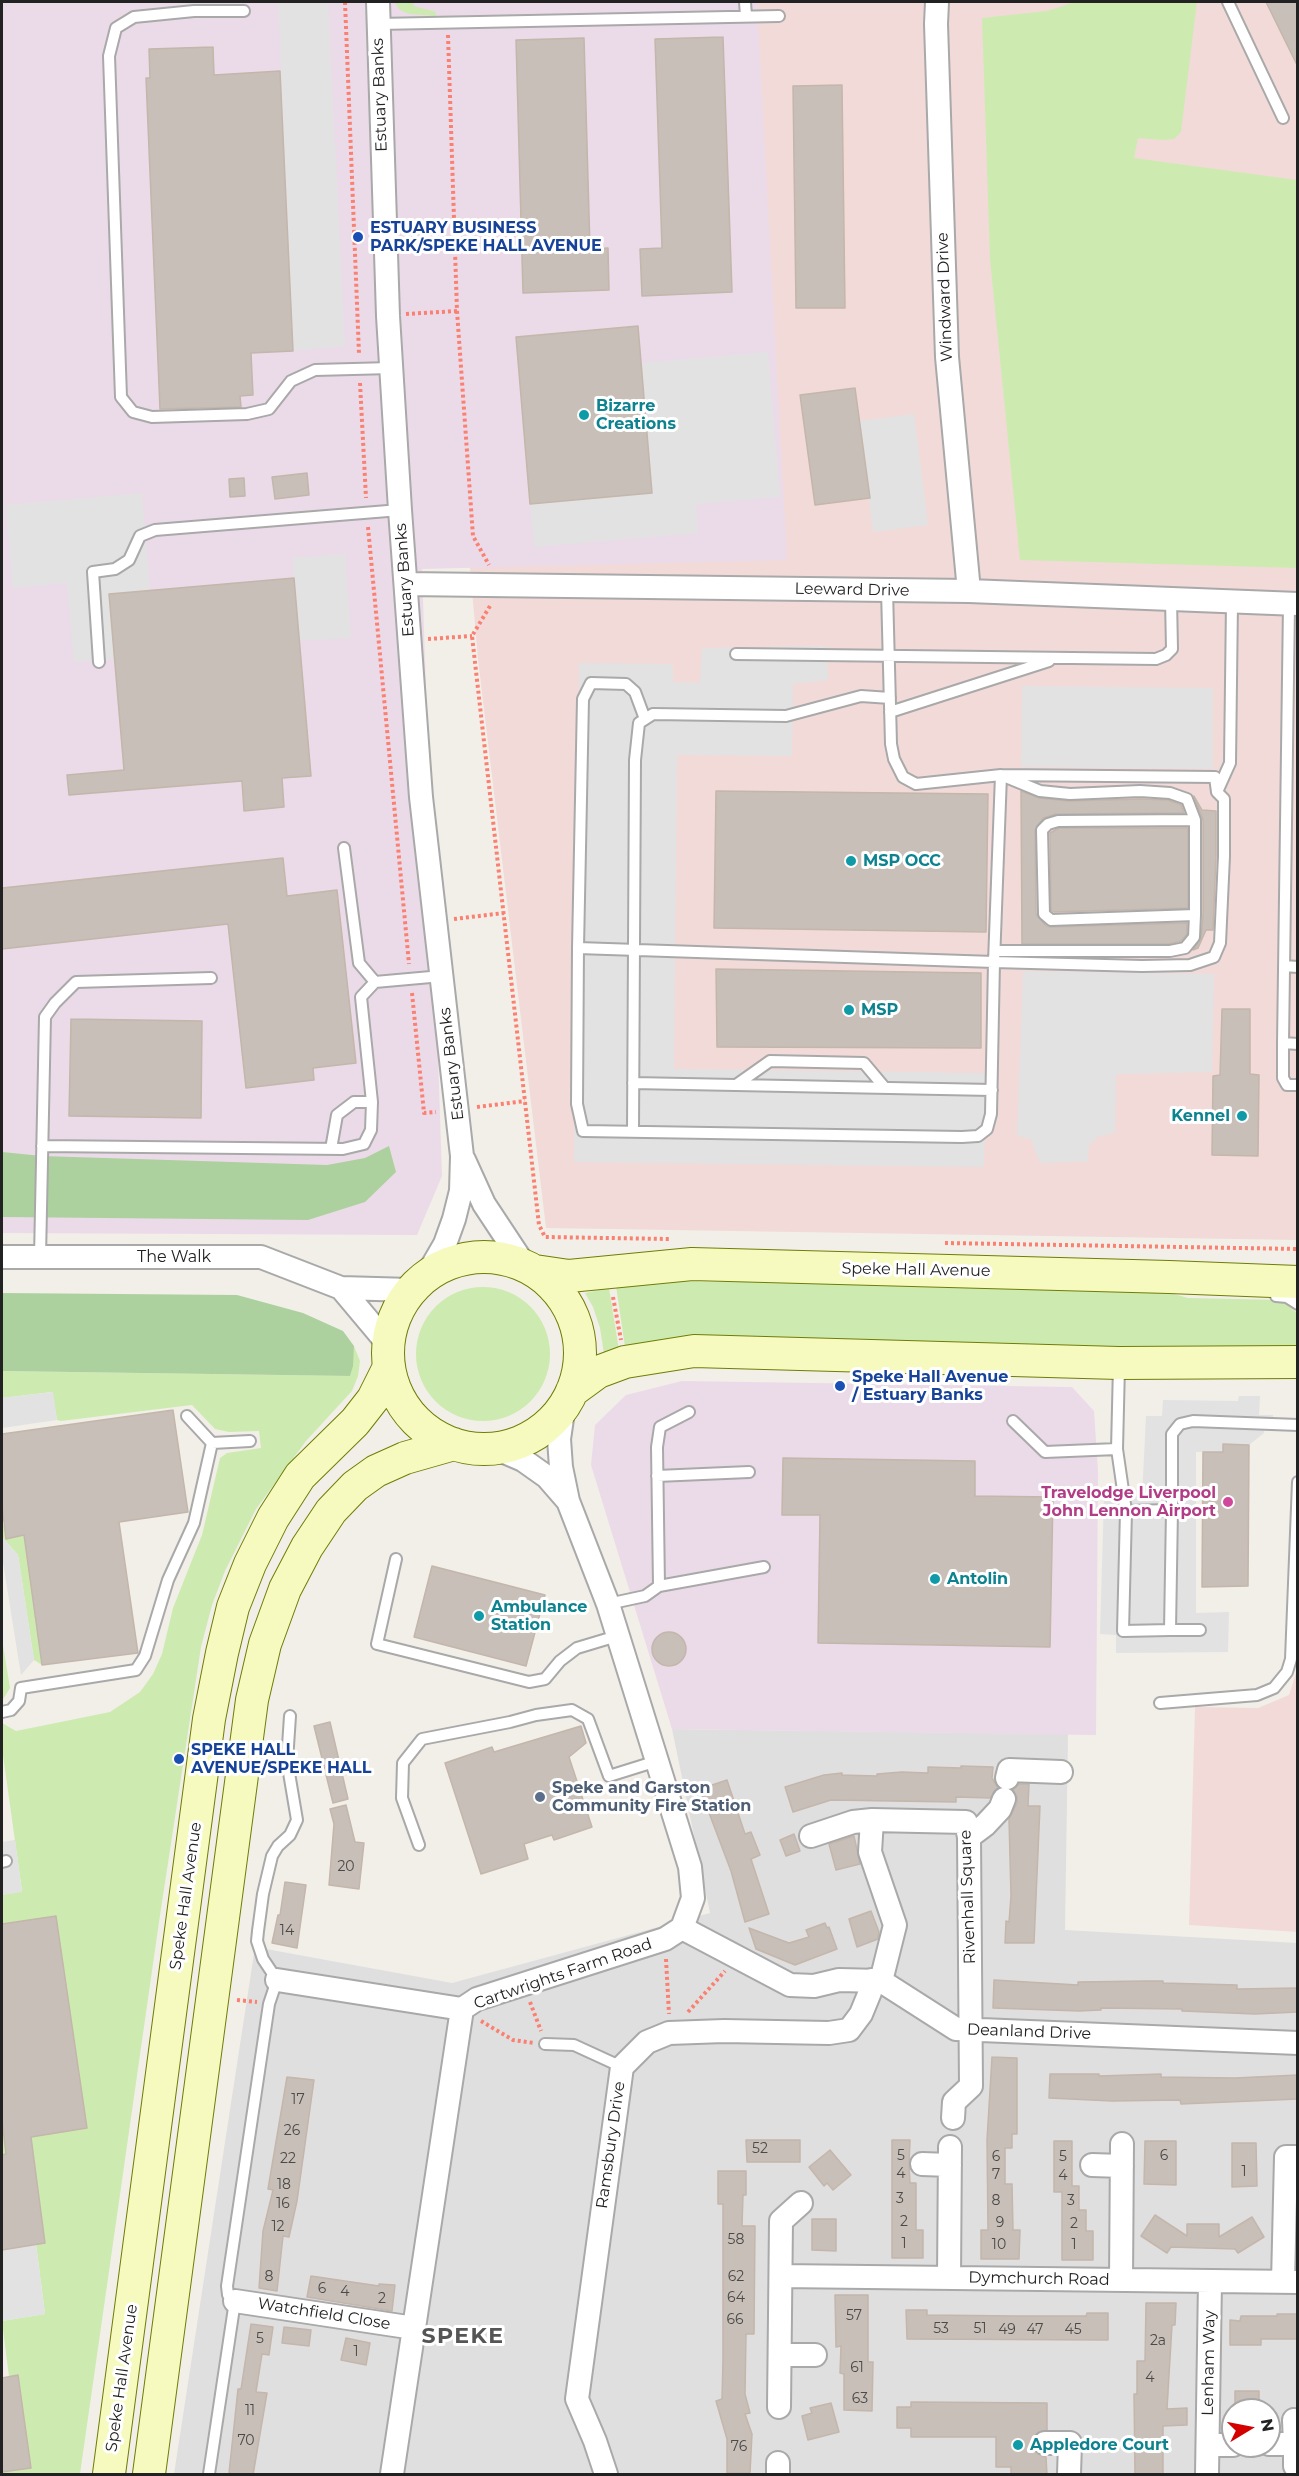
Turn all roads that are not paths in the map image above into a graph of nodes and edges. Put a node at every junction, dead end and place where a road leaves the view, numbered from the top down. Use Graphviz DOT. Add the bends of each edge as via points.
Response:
graph roads {
  1 [pos="745,2"];
  2 [pos="937,2"];
  3 [pos="1228,2"];
  4 [pos="244,11"];
  5 [pos="378,13"];
  6 [pos="746,16"];
  7 [pos="779,16"];
  8 [pos="1283,118"];
  9 [pos="391,368"];
  10 [pos="400,510"];
  11 [pos="406,584"];
  12 [pos="887,590"];
  13 [pos="969,591"];
  14 [pos="1171,599"];
  15 [pos="1232,602"];
  16 [pos="1293,604"];
  17 [pos="736,654"];
  18 [pos="889,656"];
  19 [pos="1058,658"];
  20 [pos="99,662"];
  21 [pos="890,698"];
  22 [pos="890,712"];
  23 [pos="645,719"];
  24 [pos="1001,775"];
  25 [pos="1217,792"];
  26 [pos="1195,820"];
  27 [pos="344,848"];
  28 [pos="1196,915"];
  29 [pos="578,948"];
  30 [pos="635,950"];
  31 [pos="994,956"];
  32 [pos="1284,966"];
  33 [pos="1298,967"];
  34 [pos="441,976"];
  35 [pos="211,978"];
  36 [pos="375,982"];
  37 [pos="1283,1043"];
  38 [pos="1298,1044"];
  39 [pos="633,1083"];
  40 [pos="736,1085"];
  41 [pos="1298,1085"];
  42 [pos="885,1088"];
  43 [pos="992,1090"];
  44 [pos="372,1102"];
  45 [pos="633,1131"];
  46 [pos="42,1146"];
  47 [pos="331,1149"];
  48 [pos="462,1156"];
  49 [pos="2,1257"];
  50 [pos="40,1257"];
  51 [pos="530,1268"];
  52 [pos="419,1282"];
  53 [pos="1298,1282"];
  54 [pos="341,1288"];
  55 [pos="1261,1295"];
  56 [pos="1298,1304"];
  57 [pos="388,1355"];
  58 [pos="1298,1362"];
  59 [pos="1119,1363"];
  60 [pos="568,1398"];
  61 [pos="689,1412"];
  62 [pos="187,1416"];
  63 [pos="1013,1421"];
  64 [pos="1298,1425"];
  65 [pos="250,1441"];
  66 [pos="212,1443"];
  67 [pos="454,1444"];
  68 [pos="495,1448"];
  69 [pos="1117,1449"];
  70 [pos="749,1472"];
  71 [pos="657,1476"];
  72 [pos="1298,1482"];
  73 [pos="568,1501"];
  74 [pos="1126,1510"];
  75 [pos="1172,1510"];
  76 [pos="396,1559"];
  77 [pos="764,1567"];
  78 [pos="659,1586"];
  79 [pos="608,1604"];
  80 [pos="1170,1630"];
  81 [pos="1200,1630"];
  82 [pos="617,1636"];
  83 [pos="1160,1703"];
  84 [pos="2,1712"];
  85 [pos="290,1716"];
  86 [pos="657,1761"];
  87 [pos="1061,1772"];
  88 [pos="872,1820"];
  89 [pos="811,1836"];
  90 [pos="969,1837"];
  91 [pos="419,1845"];
  92 [pos="674,1934"];
  93 [pos="277,1980"];
  94 [pos="876,1981"];
  95 [pos="462,2009"];
  96 [pos="971,2030"];
  97 [pos="1298,2043"];
  98 [pos="545,2044"];
  99 [pos="622,2067"];
  100 [pos="953,2118"];
  101 [pos="1298,2157"];
  102 [pos="921,2164"];
  103 [pos="1092,2165"];
  104 [pos="801,2203"];
  105 [pos="781,2276"];
  106 [pos="949,2278"];
  107 [pos="1121,2280"];
  108 [pos="1210,2281"];
  109 [pos="1290,2282"];
  110 [pos="235,2301"];
  111 [pos="414,2328"];
  112 [pos="780,2355"];
  113 [pos="815,2355"];
  114 [pos="779,2407"];
  115 [pos="1294,2420"];
  116 [pos="1045,2443"];
  117 [pos="1208,2445"];
  118 [pos="1221,2445"];
  119 [pos="1281,2449"];
  120 [pos="109,2475"];
  121 [pos="149,2475"];
  122 [pos="208,2475"];
  123 [pos="392,2475"];
  124 [pos="606,2475"];
  125 [pos="1069,2475"];
  126 [pos="1207,2475"];
  1 -- 6 [label="lane"];
  2 -- 13 [label="street, Windward Drive" via="947,357"];
  3 -- 8 [label="lane"];
  4 -- 9 [label="lane" via="134,16 116,28 109,56 121,397 133,412 152,417 247,414 269,410 291,381 315,370"];
  5 -- 6 [label="lane"];
  5 -- 9 [label="street, Estuary Banks"];
  6 -- 7 [label="lane"];
  9 -- 10 [label="street, Estuary Banks"];
  10 -- 11 [label="street, Estuary Banks"];
  10 -- 20 [label="lane" via="155,530 140,537 129,560 115,569 93,572"];
  11 -- 12 [label="street, Leeward Drive"];
  11 -- 34 [label="street, Estuary Banks" via="421,797"];
  12 -- 13 [label="street, Leeward Drive"];
  12 -- 18 [label="lane"];
  13 -- 14 [label="street, Leeward Drive"];
  14 -- 15 [label="street, Leeward Drive"];
  14 -- 19 [label="lane" via="1172,649 1166,655 1156,659"];
  15 -- 16 [label="street, Leeward Drive"];
  15 -- 25 [label="lane" via="1230,763"];
  16 -- 32 [label="lane"];
  17 -- 18 [label="lane"];
  18 -- 19 [label="lane"];
  18 -- 21 [label="lane"];
  19 -- 22 [label="lane"];
  21 -- 22 [label="lane"];
  21 -- 23 [label="lane" via="861,696 786,716 652,714"];
  22 -- 24 [label="lane" via="891,744 903,777 916,784"];
  23 -- 29 [label="lane" via="635,692 626,684 591,683 583,699"];
  23 -- 30 [label="lane" via="639,723 635,760"];
  24 -- 25 [label="lane" via="1215,777"];
  24 -- 26 [label="lane" via="1040,791 1170,793 1187,799"];
  24 -- 31 [label="lane"];
  25 -- 31 [label="lane" via="1224,799 1224,856 1220,943 1214,957 1190,965 1152,966"];
  26 -- 28 [label="lane"];
  26 -- 28 [label="lane" via="1058,821 1042,830 1044,914 1051,920"];
  27 -- 36 [label="lane" via="359,963"];
  28 -- 31 [label="lane" via="1194,937 1185,948"];
  29 -- 30 [label="lane"];
  29 -- 45 [label="lane" via="577,1104 583,1131"];
  30 -- 31 [label="lane"];
  30 -- 39 [label="lane"];
  31 -- 43 [label="lane"];
  32 -- 33 [label="lane"];
  32 -- 37 [label="lane"];
  34 -- 36 [label="lane"];
  34 -- 48 [label="street, Estuary Banks"];
  35 -- 46 [label="lane" via="76,982 45,1017"];
  36 -- 44 [label="lane" via="362,997"];
  37 -- 38 [label="lane"];
  37 -- 41 [label="lane" via="1283,1078 1287,1085"];
  39 -- 40 [label="lane"];
  39 -- 45 [label="lane"];
  40 -- 42 [label="lane"];
  40 -- 42 [label="lane" via="770,1061 782,1061 864,1063"];
  42 -- 43 [label="lane"];
  43 -- 45 [label="lane" via="987,1129 978,1136"];
  44 -- 47 [label="lane" via="354,1102 337,1115"];
  44 -- 47 [label="lane" via="371,1130 364,1144"];
  46 -- 47 [label="lane"];
  46 -- 50 [label="lane"];
  48 -- 51 [label="street, Estuary Banks" via="484,1204"];
  48 -- 52 [label="street, Estuary Banks" via="461,1191 446,1244"];
  49 -- 50 [label="street, The Walk"];
  50 -- 54 [label="street, The Walk" via="261,1257"];
  51 -- 52 [label="street" via="499,1258 472,1257 446,1264"];
  51 -- 53 [label="street, Speke Hall Avenue" via="569,1276 692,1264 1180,1282"];
  51 -- 60 [label="street" via="558,1291 573,1317 580,1346 577,1376"];
  52 -- 54 [label="street, The Walk"];
  52 -- 57 [label="street" via="395,1315"];
  54 -- 57 [label="street, The Walk"];
  55 -- 56 [label="lane" via="1287,1297"];
  57 -- 67 [label="street" via="395,1389 409,1412 429,1431"];
  57 -- 120 [label="street, Speke Hall Avenue" via="373,1399 300,1476 273,1518 249,1564 233,1607 208,1730"];
  58 -- 59 [label="street"];
  59 -- 60 [label="street" via="694,1351 625,1362 598,1372"];
  59 -- 69 [label="lane"];
  60 -- 68 [label="street" via="546,1426 522,1441"];
  60 -- 73 [label="street" via="559,1439"];
  61 -- 71 [label="lane" via="660,1428"];
  62 -- 66 [label="lane"];
  63 -- 69 [label="lane" via="1045,1452"];
  64 -- 75 [label="lane" via="1193,1421 1180,1424 1172,1434"];
  65 -- 66 [label="lane"];
  66 -- 84 [label="lane" via="194,1523 168,1580 145,1656 136,1670 21,1688 19,1701 11,1710"];
  67 -- 68 [label="street"];
  67 -- 121 [label="street" via="405,1458 354,1485 307,1547 285,1589 265,1644 252,1700"];
  68 -- 73 [label="street" via="523,1460 547,1477"];
  69 -- 74 [label="lane"];
  70 -- 71 [label="lane"];
  71 -- 78 [label="lane"];
  72 -- 83 [label="lane" via="1291,1659 1287,1672 1274,1688 1257,1695"];
  73 -- 79 [label="street"];
  74 -- 75 [label="lane"];
  74 -- 80 [label="lane" via="1123,1631"];
  75 -- 80 [label="lane"];
  76 -- 82 [label="lane" via="377,1644 529,1682 545,1678 578,1648"];
  77 -- 78 [label="lane"];
  78 -- 79 [label="lane" via="645,1596"];
  79 -- 82 [label="street"];
  80 -- 81 [label="lane"];
  82 -- 86 [label="street"];
  85 -- 93 [label="lane" via="287,1761 297,1820 272,1856 257,1941"];
  86 -- 91 [label="lane" via="609,1776 588,1719 572,1710 422,1739 403,1763 402,1798"];
  86 -- 92 [label="street" via="690,1867 693,1898"];
  87 -- 90 [label="street" via="1009,1770 1000,1809"];
  88 -- 89 [label="street, Rivenhall Square"];
  88 -- 90 [label="street, Rivenhall Square" via="966,1822"];
  88 -- 94 [label="street" via="870,1852 895,1925"];
  90 -- 96 [label="street, Rivenhall Square"];
  92 -- 94 [label="street" via="737,1957 790,1985"];
  92 -- 95 [label="street, Cartwrights Farm Road" via="477,1999"];
  93 -- 95 [label="street"];
  93 -- 110 [label="lane" via="269,2004 227,2286 228,2295"];
  94 -- 96 [label="street, Deanland Drive" via="956,2029"];
  94 -- 99 [label="street, Ramsbury Drive" via="849,2030 669,2033 647,2042"];
  95 -- 111 [label="street, Cartwrights Farm Road"];
  96 -- 97 [label="street, Deanland Drive"];
  96 -- 100 [label="street, Rivenhall Square" via="971,2086 954,2102"];
  98 -- 99 [label="lane" via="574,2045"];
  99 -- 124 [label="street, Ramsbury Drive" via="577,2399"];
  101 -- 109 [label="street" via="1286,2157"];
  102 -- 106 [label="street" via="950,2156"];
  103 -- 107 [label="street" via="1122,2155"];
  104 -- 105 [label="street" via="781,2221"];
  105 -- 106 [label="street, Dymchurch Road"];
  105 -- 112 [label="street"];
  106 -- 107 [label="street, Dymchurch Road"];
  107 -- 108 [label="street, Dymchurch Road"];
  108 -- 109 [label="street, Dymchurch Road"];
  108 -- 117 [label="street, Lenham Way"];
  110 -- 111 [label="street, Watchfield Close"];
  110 -- 122 [label="lane"];
  111 -- 123 [label="street, Cartwrights Farm Road"];
  112 -- 113 [label="street"];
  112 -- 114 [label="street"];
  115 -- 119 [label="street" via="1295,2455"];
  116 -- 125 [label="street" via="1070,2443"];
  117 -- 118 [label="street"];
  117 -- 126 [label="street, Lenham Way"];
}
